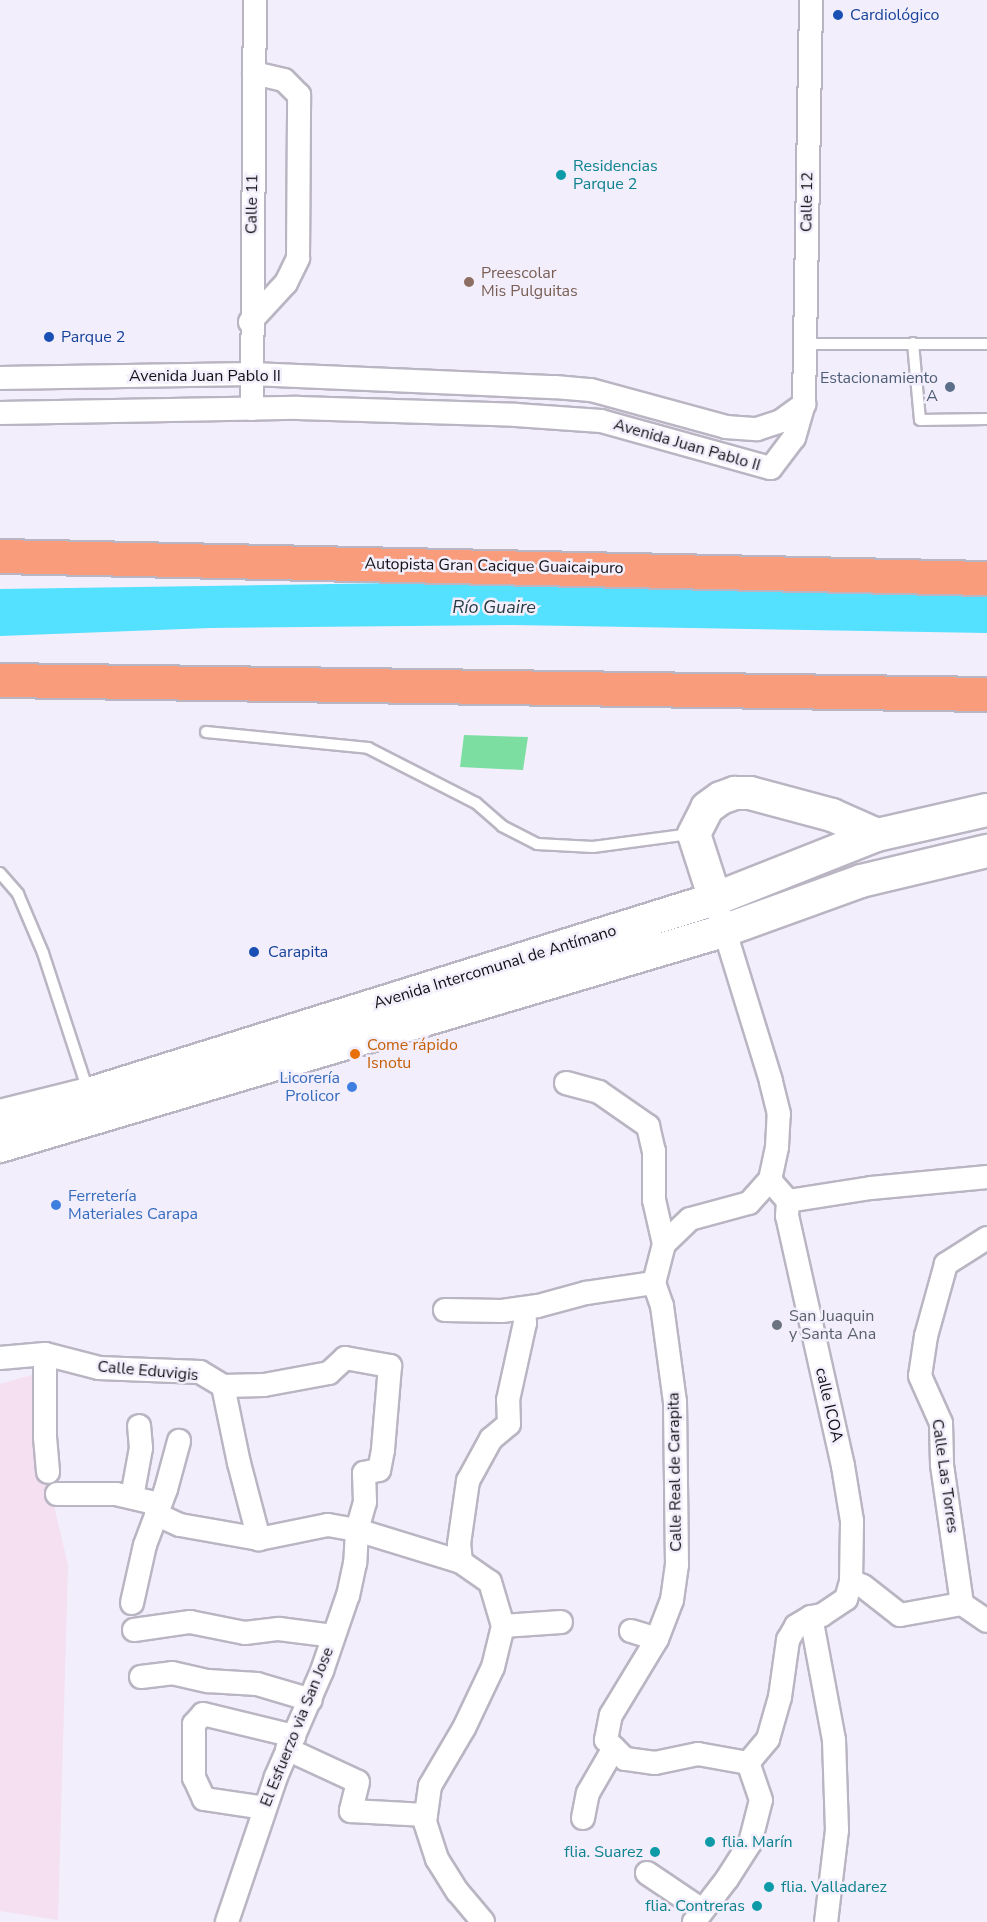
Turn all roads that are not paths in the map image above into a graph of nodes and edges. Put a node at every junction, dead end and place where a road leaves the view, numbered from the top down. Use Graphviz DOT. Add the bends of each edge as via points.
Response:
graph roads {
  1 [pos="255,0"];
  2 [pos="811,0"];
  3 [pos="254,73"];
  4 [pos="250,322"];
  5 [pos="913,343"];
  6 [pos="804,344"];
  7 [pos="987,344"];
  8 [pos="252,374"];
  9 [pos="0,378"];
  10 [pos="804,404"];
  11 [pos="252,409"];
  12 [pos="0,413"];
  13 [pos="987,419"];
  14 [pos="0,556"];
  15 [pos="987,578"];
  16 [pos="0,680"];
  17 [pos="987,694"];
  18 [pos="206,732"];
  19 [pos="987,810"];
  20 [pos="694,834"];
  21 [pos="877,835"];
  22 [pos="987,851"];
  23 [pos="0,873"];
  24 [pos="715,899"];
  25 [pos="723,931"];
  26 [pos="566,1083"];
  27 [pos="89,1094"];
  28 [pos="0,1116"];
  29 [pos="0,1146"];
  30 [pos="987,1177"];
  31 [pos="770,1180"];
  32 [pos="788,1201"];
  33 [pos="987,1238"];
  34 [pos="664,1244"];
  35 [pos="654,1283"];
  36 [pos="524,1308"];
  37 [pos="445,1310"];
  38 [pos="45,1354"];
  39 [pos="0,1358"];
  40 [pos="329,1373"];
  41 [pos="223,1386"];
  42 [pos="139,1426"];
  43 [pos="179,1441"];
  44 [pos="48,1472"];
  45 [pos="57,1494"];
  46 [pos="132,1497"];
  47 [pos="158,1509"];
  48 [pos="357,1530"];
  49 [pos="260,1539"];
  50 [pos="461,1562"];
  51 [pos="850,1581"];
  52 [pos="132,1603"];
  53 [pos="962,1604"];
  54 [pos="811,1617"];
  55 [pos="987,1621"];
  56 [pos="561,1622"];
  57 [pos="503,1626"];
  58 [pos="134,1630"];
  59 [pos="631,1631"];
  60 [pos="333,1636"];
  61 [pos="657,1639"];
  62 [pos="141,1677"];
  63 [pos="311,1700"];
  64 [pos="291,1742"];
  65 [pos="614,1748"];
  66 [pos="748,1763"];
  67 [pos="265,1808"];
  68 [pos="426,1815"];
  69 [pos="583,1818"];
  70 [pos="647,1873"];
  71 [pos="698,1916"];
  72 [pos="227,1922"];
  73 [pos="483,1922"];
  74 [pos="826,1922"];
  1 -- 3 [label="street, Calle 11"];
  2 -- 6 [label="street, Calle 12"];
  3 -- 4 [label="street, Calle 11"];
  3 -- 4 [label="street" via="284,80 299,95 298,258 286,284"];
  4 -- 8 [label="street, Calle 11"];
  5 -- 6 [label="lane"];
  5 -- 7 [label="lane"];
  5 -- 13 [label="lane" via="920,420"];
  6 -- 10 [label="street, Calle 12"];
  8 -- 9 [label="street, Avenida Juan Pablo II"];
  8 -- 10 [label="street, Avenida Juan Pablo II" via="591,390 726,427 757,429 781,421"];
  8 -- 11 [label="street, Calle 11"];
  10 -- 11 [label="street, Avenida Juan Pablo II" via="794,438 771,468 601,421"];
  11 -- 12 [label="street, Avenida Juan Pablo II"];
  14 -- 15 [label="highway, Autopista Gran Cacique Guaicaipuro"];
  16 -- 17 [label="highway"];
  18 -- 20 [label="lane" via="368,748 476,803 502,826 537,844 593,847"];
  19 -- 21 [label="main road, Avenida Intercomunal de Antímano"];
  20 -- 21 [label="main road" via="707,808 735,793 750,793 832,815"];
  20 -- 24 [label="main road"];
  21 -- 24 [label="main road, Avenida Intercomunal de Antímano"];
  22 -- 25 [label="main road, Avenida Intercomunal de Antímano" via="861,881"];
  23 -- 27 [label="lane" via="18,894 44,953"];
  24 -- 25 [label="street"];
  24 -- 27 [label="main road, Avenida Intercomunal de Antímano"];
  25 -- 29 [label="main road, Avenida Intercomunal de Antímano"];
  25 -- 31 [label="street" via="778,1114"];
  26 -- 34 [label="street" via="599,1092 648,1126 654,1151 654,1200"];
  27 -- 28 [label="main road, Avenida Intercomunal de Antímano"];
  30 -- 32 [label="street"];
  31 -- 32 [label="street"];
  31 -- 34 [label="street" via="749,1203 690,1220"];
  32 -- 51 [label="street, calle ICOA" via="787,1216 852,1521"];
  33 -- 53 [label="street, Calle Las Torres" via="945,1264 920,1376 941,1423 942,1465"];
  34 -- 35 [label="street"];
  35 -- 36 [label="street" via="586,1293"];
  35 -- 61 [label="street, Calle Real de Carapita" via="662,1306 675,1401 677,1486 677,1565 672,1600"];
  36 -- 37 [label="street"];
  36 -- 50 [label="street" via="525,1323 508,1400 509,1424 491,1438 468,1481 459,1544"];
  38 -- 39 [label="street, Calle Eduvigis"];
  38 -- 41 [label="street, Calle Eduvigis" via="99,1368 200,1372"];
  38 -- 44 [label="street"];
  40 -- 41 [label="street, Calle Eduvigis" via="264,1385"];
  40 -- 48 [label="street, El Esfuerzo via San Jose" via="345,1358 390,1366 379,1470 364,1473 365,1502"];
  41 -- 49 [label="street"];
  42 -- 46 [label="street" via="141,1448"];
  43 -- 47 [label="street"];
  45 -- 46 [label="street"];
  46 -- 47 [label="street"];
  47 -- 49 [label="street" via="180,1525"];
  47 -- 52 [label="street"];
  48 -- 49 [label="street" via="328,1526"];
  48 -- 50 [label="street"];
  48 -- 60 [label="street, El Esfuerzo via San Jose" via="348,1595"];
  50 -- 57 [label="street" via="490,1582"];
  51 -- 53 [label="street" via="863,1586 900,1615"];
  51 -- 54 [label="street, calle ICOA" via="846,1599 822,1615"];
  53 -- 55 [label="street"];
  54 -- 66 [label="street, calle ICOA" via="796,1626 788,1640 780,1697 768,1740"];
  54 -- 74 [label="street" via="834,1740 837,1830"];
  56 -- 57 [label="street"];
  57 -- 68 [label="street" via="493,1667 430,1786"];
  58 -- 60 [label="street" via="190,1622 245,1633 279,1629"];
  59 -- 61 [label="street"];
  60 -- 63 [label="street, El Esfuerzo via San Jose"];
  61 -- 65 [label="street, Calle Real de Carapita" via="611,1715 606,1740"];
  62 -- 63 [label="street" via="172,1673 208,1681 257,1684"];
  63 -- 64 [label="street, El Esfuerzo via San Jose"];
  64 -- 67 [label="street, El Esfuerzo via San Jose"];
  64 -- 67 [label="street" via="203,1714 194,1724 194,1778 204,1798"];
  64 -- 68 [label="street" via="358,1782 351,1810"];
  65 -- 66 [label="street" via="626,1759 655,1763 698,1754"];
  65 -- 69 [label="street" via="588,1793"];
  66 -- 71 [label="street" via="761,1800 750,1843"];
  67 -- 72 [label="street, El Esfuerzo via San Jose"];
  68 -- 73 [label="street" via="437,1859"];
  70 -- 71 [label="street"];
}
